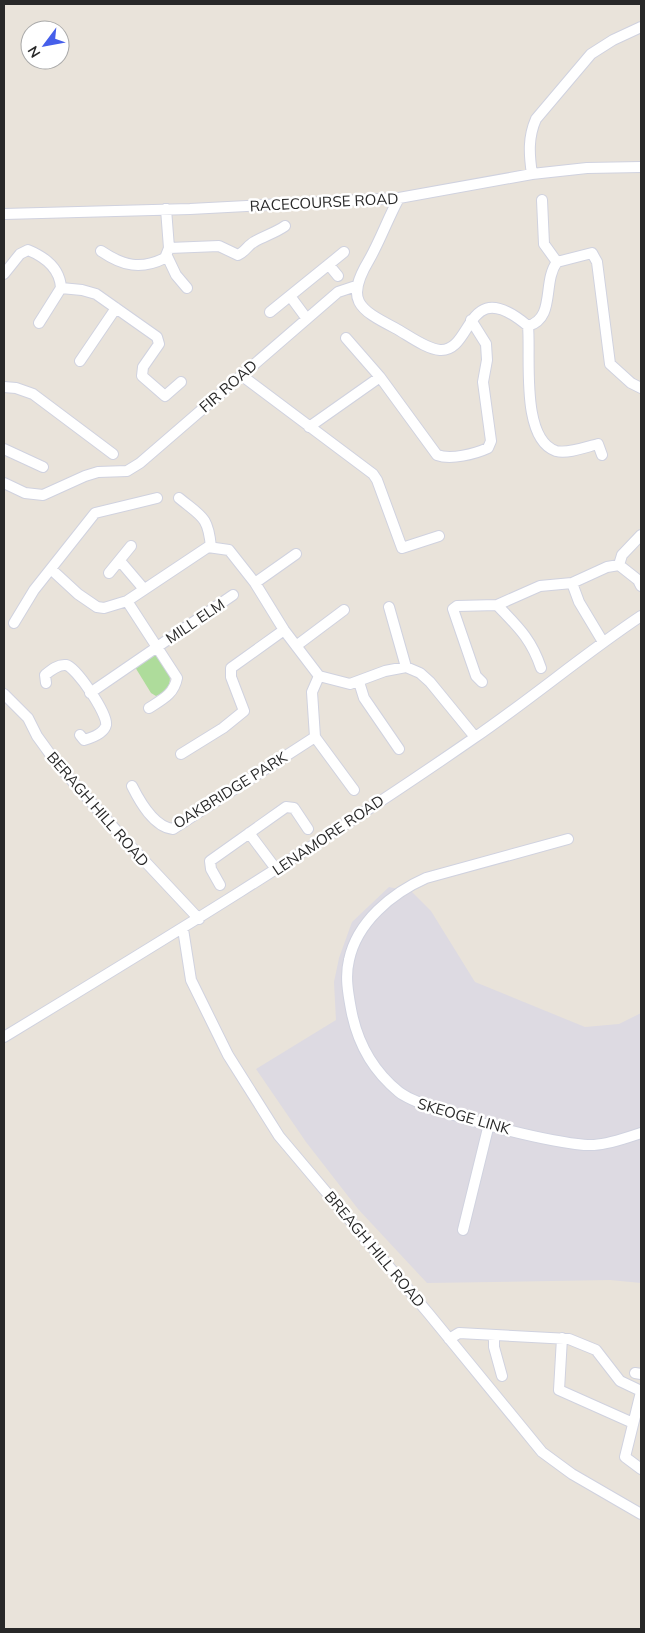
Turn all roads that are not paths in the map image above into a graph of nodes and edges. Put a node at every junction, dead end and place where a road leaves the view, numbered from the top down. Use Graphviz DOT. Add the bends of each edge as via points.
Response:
graph roads {
  1 [pos="641,27"];
  2 [pos="641,168"];
  3 [pos="532,174"];
  4 [pos="399,198"];
  5 [pos="542,200"];
  6 [pos="166,209"];
  7 [pos="4,214"];
  8 [pos="285,226"];
  9 [pos="100,250"];
  10 [pos="168,252"];
  11 [pos="344,252"];
  12 [pos="557,262"];
  13 [pos="329,265"];
  14 [pos="4,274"];
  15 [pos="338,276"];
  16 [pos="356,286"];
  17 [pos="61,288"];
  18 [pos="188,289"];
  19 [pos="290,296"];
  20 [pos="116,308"];
  21 [pos="270,312"];
  22 [pos="307,318"];
  23 [pos="471,320"];
  24 [pos="39,323"];
  25 [pos="528,326"];
  26 [pos="346,338"];
  27 [pos="80,361"];
  28 [pos="241,375"];
  29 [pos="380,377"];
  30 [pos="181,382"];
  31 [pos="4,388"];
  32 [pos="641,388"];
  33 [pos="309,427"];
  34 [pos="4,450"];
  35 [pos="113,454"];
  36 [pos="602,455"];
  37 [pos="43,468"];
  38 [pos="4,483"];
  39 [pos="156,498"];
  40 [pos="179,498"];
  41 [pos="641,535"];
  42 [pos="438,536"];
  43 [pos="131,546"];
  44 [pos="211,547"];
  45 [pos="296,554"];
  46 [pos="120,561"];
  47 [pos="620,565"];
  48 [pos="52,570"];
  49 [pos="109,573"];
  50 [pos="255,583"];
  51 [pos="572,583"];
  52 [pos="641,586"];
  53 [pos="143,588"];
  54 [pos="233,595"];
  55 [pos="127,601"];
  56 [pos="497,605"];
  57 [pos="389,607"];
  58 [pos="344,610"];
  59 [pos="641,616"];
  60 [pos="14,623"];
  61 [pos="284,630"];
  62 [pos="603,642"];
  63 [pos="296,646"];
  64 [pos="157,648"];
  65 [pos="406,667"];
  66 [pos="541,668"];
  67 [pos="319,676"];
  68 [pos="360,682"];
  69 [pos="482,682"];
  70 [pos="46,683"];
  71 [pos="90,693"];
  72 [pos="4,694"];
  73 [pos="149,708"];
  74 [pos="80,734"];
  75 [pos="315,738"];
  76 [pos="475,738"];
  77 [pos="399,749"];
  78 [pos="181,754"];
  79 [pos="132,786"];
  80 [pos="354,790"];
  81 [pos="308,829"];
  82 [pos="249,833"];
  83 [pos="568,839"];
  84 [pos="276,869"];
  85 [pos="220,885"];
  86 [pos="199,918"];
  87 [pos="183,928"];
  88 [pos="4,1037"];
  89 [pos="489,1124"];
  90 [pos="641,1133"];
  91 [pos="463,1230"];
  92 [pos="494,1336"];
  93 [pos="562,1338"];
  94 [pos="449,1339"];
  95 [pos="502,1376"];
  96 [pos="641,1391"];
  97 [pos="633,1423"];
  98 [pos="641,1469"];
  99 [pos="641,1514"];
  1 -- 3 [label="street" via="591,54 536,118 529,148"];
  2 -- 3 [label="street, RACECOURSE ROAD" via="586,168"];
  3 -- 4 [label="street, RACECOURSE ROAD"];
  4 -- 6 [label="street, RACECOURSE ROAD"];
  4 -- 16 [label="street"];
  5 -- 12 [label="street" via="544,244"];
  6 -- 7 [label="street, RACECOURSE ROAD"];
  6 -- 10 [label="street"];
  8 -- 10 [label="street" via="252,242 238,255 219,246"];
  9 -- 10 [label="street" via="126,265 137,266 147,265"];
  10 -- 18 [label="street" via="176,276"];
  11 -- 13 [label="street"];
  12 -- 25 [label="street" via="549,277 544,313 540,320"];
  12 -- 32 [label="street" via="592,253 597,262 610,364"];
  13 -- 15 [label="street"];
  13 -- 19 [label="street"];
  14 -- 17 [label="street" via="20,254 28,250 48,262 60,280"];
  16 -- 22 [label="street, FIR ROAD" via="338,292"];
  16 -- 23 [label="street" via="360,304 367,313 441,350 451,347"];
  17 -- 20 [label="street" via="91,291"];
  17 -- 24 [label="street"];
  19 -- 21 [label="street"];
  19 -- 22 [label="street"];
  20 -- 27 [label="street"];
  20 -- 30 [label="street" via="159,341 143,367 145,381 165,396"];
  22 -- 28 [label="street, FIR ROAD"];
  23 -- 25 [label="street" via="476,314 492,308 506,310"];
  23 -- 29 [label="street" via="486,344 483,382 491,441 488,448 444,458 437,455"];
  25 -- 36 [label="street" via="532,415 542,439 557,451 598,444"];
  26 -- 29 [label="street"];
  28 -- 33 [label="street"];
  28 -- 38 [label="street, FIR ROAD" via="127,471 98,472 42,496 25,493"];
  29 -- 33 [label="street"];
  31 -- 35 [label="street" via="33,394"];
  33 -- 42 [label="street" via="373,474 402,548"];
  34 -- 37 [label="street"];
  39 -- 48 [label="street" via="95,513"];
  40 -- 44 [label="street" via="206,520"];
  41 -- 47 [label="street" via="622,555"];
  43 -- 46 [label="street"];
  44 -- 50 [label="street" via="229,550"];
  44 -- 53 [label="street"];
  45 -- 50 [label="street"];
  46 -- 49 [label="street"];
  46 -- 53 [label="street"];
  47 -- 51 [label="street" via="607,567"];
  47 -- 52 [label="street"];
  48 -- 55 [label="street" via="97,607 113,607"];
  48 -- 60 [label="street" via="29,597"];
  50 -- 61 [label="street"];
  51 -- 56 [label="street" via="540,586"];
  51 -- 62 [label="street" via="579,602"];
  53 -- 55 [label="street"];
  54 -- 64 [label="street, MILL ELM"];
  55 -- 64 [label="street, MILL ELM"];
  56 -- 66 [label="street" via="520,626"];
  56 -- 69 [label="street" via="457,606 453,609 476,676"];
  57 -- 65 [label="street"];
  58 -- 63 [label="street"];
  59 -- 62 [label="street, LENAMORE ROAD"];
  61 -- 63 [label="street"];
  61 -- 78 [label="street" via="232,668 230,677 244,711 224,728"];
  62 -- 76 [label="street, LENAMORE ROAD"];
  63 -- 67 [label="street"];
  64 -- 71 [label="street, MILL ELM"];
  64 -- 73 [label="street, MILL ELM" via="177,678 175,688 168,696"];
  65 -- 68 [label="street" via="385,671"];
  65 -- 76 [label="street" via="430,682"];
  67 -- 68 [label="street" via="350,684"];
  67 -- 75 [label="street" via="312,692"];
  68 -- 77 [label="street" via="364,698"];
  70 -- 71 [label="street" via="45,675 54,668 69,666"];
  71 -- 74 [label="street" via="106,718 106,725 90,738 84,740"];
  72 -- 86 [label="street, BERAGH HILL ROAD" via="28,718 58,765"];
  75 -- 79 [label="street, OAKBRIDGE PARK" via="173,829 163,827 154,818"];
  75 -- 80 [label="street"];
  76 -- 84 [label="street, LENAMORE ROAD"];
  81 -- 82 [label="street" via="294,808 286,807"];
  82 -- 84 [label="street"];
  82 -- 85 [label="street" via="210,861"];
  83 -- 89 [label="street, SKEOGE LINK" via="426,878 408,886 392,897 359,933 349,960 347,987 354,1024 365,1054 381,1076 412,1101"];
  84 -- 86 [label="street, LENAMORE ROAD"];
  86 -- 87 [label="street, LENAMORE ROAD"];
  87 -- 88 [label="street, LENAMORE ROAD"];
  87 -- 94 [label="street, BREAGH HILL ROAD" via="191,980 228,1055 279,1136"];
  89 -- 90 [label="street, SKEOGE LINK" via="559,1142 593,1145"];
  89 -- 91 [label="street"];
  92 -- 93 [label="street"];
  92 -- 94 [label="street" via="459,1333"];
  92 -- 95 [label="street"];
  93 -- 96 [label="street" via="596,1350 620,1381"];
  93 -- 97 [label="street" via="559,1390"];
  94 -- 99 [label="street, BREAGH HILL ROAD" via="542,1452 572,1474"];
  96 -- 97 [label="street"];
  97 -- 98 [label="street" via="625,1457"];
}
